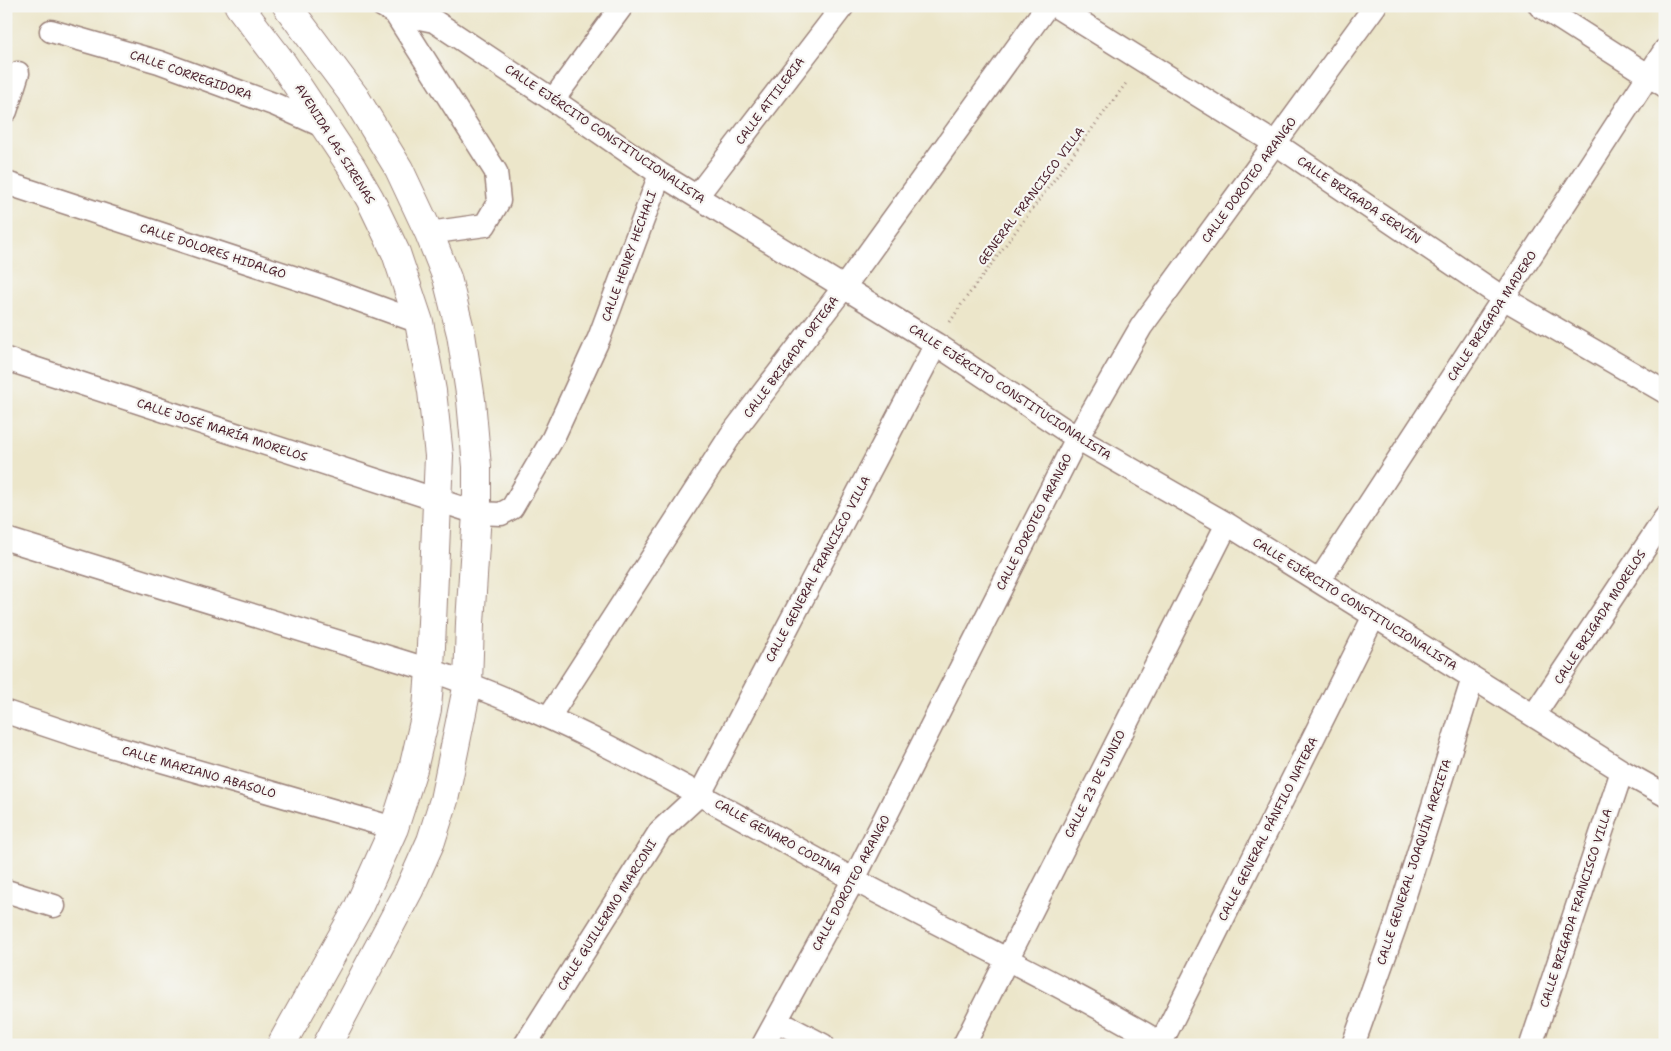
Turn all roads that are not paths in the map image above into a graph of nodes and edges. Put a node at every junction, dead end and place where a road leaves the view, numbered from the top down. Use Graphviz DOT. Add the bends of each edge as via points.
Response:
graph roads {
  1 [pos="239,6"];
  2 [pos="287,6"];
  3 [pos="622,6"];
  4 [pos="843,6"];
  5 [pos="1048,6"];
  6 [pos="1055,6"];
  7 [pos="1374,6"];
  8 [pos="1540,6"];
  9 [pos="392,9"];
  10 [pos="51,31"];
  11 [pos="1665,50"];
  12 [pos="18,73"];
  13 [pos="1657,81"];
  14 [pos="553,100"];
  15 [pos="6,112"];
  16 [pos="327,128"];
  17 [pos="1276,144"];
  18 [pos="660,174"];
  19 [pos="6,183"];
  20 [pos="697,196"];
  21 [pos="429,233"];
  22 [pos="844,287"];
  23 [pos="1503,298"];
  24 [pos="419,322"];
  25 [pos="936,344"];
  26 [pos="6,359"];
  27 [pos="1665,392"];
  28 [pos="1077,438"];
  29 [pos="439,500"];
  30 [pos="477,513"];
  31 [pos="1665,518"];
  32 [pos="1227,524"];
  33 [pos="6,539"];
  34 [pos="1319,582"];
  35 [pos="1374,616"];
  36 [pos="430,670"];
  37 [pos="1473,678"];
  38 [pos="468,683"];
  39 [pos="6,712"];
  40 [pos="1534,715"];
  41 [pos="549,717"];
  42 [pos="1622,771"];
  43 [pos="700,794"];
  44 [pos="1665,794"];
  45 [pos="394,828"];
  46 [pos="854,879"];
  47 [pos="6,891"];
  48 [pos="54,906"];
  49 [pos="1007,958"];
  50 [pos="777,1021"];
  51 [pos="1162,1044"];
  52 [pos="281,1045"];
  53 [pos="327,1045"];
  54 [pos="525,1045"];
  55 [pos="762,1045"];
  56 [pos="823,1045"];
  57 [pos="964,1045"];
  58 [pos="1353,1045"];
  59 [pos="1531,1045"];
  1 -- 16 [label="main road, AVENIDA LAS SIRENAS"];
  2 -- 21 [label="main road" via="355,97 399,169"];
  3 -- 14 [label="street"];
  4 -- 20 [label="street, CALLE ATTILERIA"];
  5 -- 22 [label="street, CALLE BRIGADA ORTEGA"];
  6 -- 17 [label="street, CALLE BRIGADA SERVÍN"];
  7 -- 17 [label="street, CALLE DOROTEO ARANGO"];
  8 -- 13 [label="street"];
  9 -- 14 [label="street, CALLE EJÉRCITO CONSTITUCIONALISTA" via="434,21"];
  9 -- 21 [label="street" via="496,172 499,201 485,226"];
  10 -- 16 [label="street, CALLE CORREGIDORA" via="159,62 276,105"];
  11 -- 13 [label="street, CALLE BRIGADA MADERO"];
  12 -- 15 [label="street"];
  13 -- 23 [label="street, CALLE BRIGADA MADERO"];
  14 -- 18 [label="street, CALLE EJÉRCITO CONSTITUCIONALISTA"];
  16 -- 24 [label="main road, AVENIDA LAS SIRENAS" via="370,199 396,253"];
  17 -- 23 [label="street, CALLE BRIGADA SERVÍN"];
  17 -- 28 [label="street, CALLE DOROTEO ARANGO" via="1141,327"];
  18 -- 20 [label="street, CALLE EJÉRCITO CONSTITUCIONALISTA"];
  18 -- 30 [label="street, CALLE HENRY HECHALI" via="599,338 553,438 512,508 501,514"];
  19 -- 24 [label="street, CALLE DOLORES HIDALGO" via="320,286"];
  20 -- 22 [label="street, CALLE EJÉRCITO CONSTITUCIONALISTA"];
  21 -- 30 [label="main road" via="447,278 461,334 472,400"];
  22 -- 25 [label="street, CALLE EJÉRCITO CONSTITUCIONALISTA"];
  22 -- 41 [label="street, CALLE BRIGADA ORTEGA" via="731,435"];
  23 -- 27 [label="street, CALLE BRIGADA SERVÍN"];
  23 -- 34 [label="street, CALLE BRIGADA MADERO"];
  24 -- 29 [label="main road, AVENIDA LAS SIRENAS" via="432,391 439,456"];
  25 -- 28 [label="street, CALLE EJÉRCITO CONSTITUCIONALISTA"];
  25 -- 43 [label="street, CALLE GENERAL FRANCISCO VILLA"];
  26 -- 29 [label="street, CALLE JOSÉ MARÍA MORELOS"];
  28 -- 32 [label="street, CALLE EJÉRCITO CONSTITUCIONALISTA"];
  28 -- 46 [label="street, CALLE DOROTEO ARANGO"];
  29 -- 30 [label="street, CALLE JOSÉ MARÍA MORELOS"];
  29 -- 36 [label="main road, AVENIDA LAS SIRENAS"];
  30 -- 38 [label="main road"];
  31 -- 40 [label="street, CALLE BRIGADA MORELOS"];
  32 -- 34 [label="street, CALLE EJÉRCITO CONSTITUCIONALISTA"];
  32 -- 49 [label="street, CALLE 23 DE JUNIO"];
  33 -- 36 [label="street, CALLE GENARO CODINA"];
  34 -- 35 [label="street, CALLE EJÉRCITO CONSTITUCIONALISTA"];
  35 -- 37 [label="street, CALLE EJÉRCITO CONSTITUCIONALISTA"];
  35 -- 51 [label="street, CALLE GENERAL PÁNFILO NATERA"];
  36 -- 38 [label="street, CALLE GENARO CODINA"];
  36 -- 45 [label="main road, AVENIDA LAS SIRENAS" via="427,708 413,769"];
  37 -- 40 [label="street, CALLE EJÉRCITO CONSTITUCIONALISTA"];
  37 -- 58 [label="street, CALLE GENERAL JOAQUÍN ARRIETA" via="1396,924"];
  38 -- 41 [label="street, CALLE GENARO CODINA"];
  38 -- 53 [label="main road" via="444,800 431,842"];
  39 -- 45 [label="street, CALLE MARIANO ABASOLO" via="96,742"];
  40 -- 42 [label="street, CALLE EJÉRCITO CONSTITUCIONALISTA"];
  41 -- 43 [label="street, CALLE GENARO CODINA"];
  42 -- 44 [label="street, CALLE EJÉRCITO CONSTITUCIONALISTA"];
  42 -- 59 [label="street, CALLE BRIGADA FRANCISCO VILLA"];
  43 -- 46 [label="street, CALLE GENARO CODINA"];
  43 -- 54 [label="street, CALLE GUILLERMO MARCONI" via="660,831"];
  45 -- 52 [label="main road, AVENIDA LAS SIRENAS" via="358,908"];
  46 -- 49 [label="street, CALLE GENARO CODINA"];
  46 -- 50 [label="street, CALLE DOROTEO ARANGO"];
  47 -- 48 [label="street"];
  49 -- 51 [label="street, CALLE GENARO CODINA"];
  49 -- 57 [label="street, CALLE 23 DE JUNIO"];
  50 -- 55 [label="street, CALLE DOROTEO ARANGO"];
  50 -- 56 [label="street"];
}
